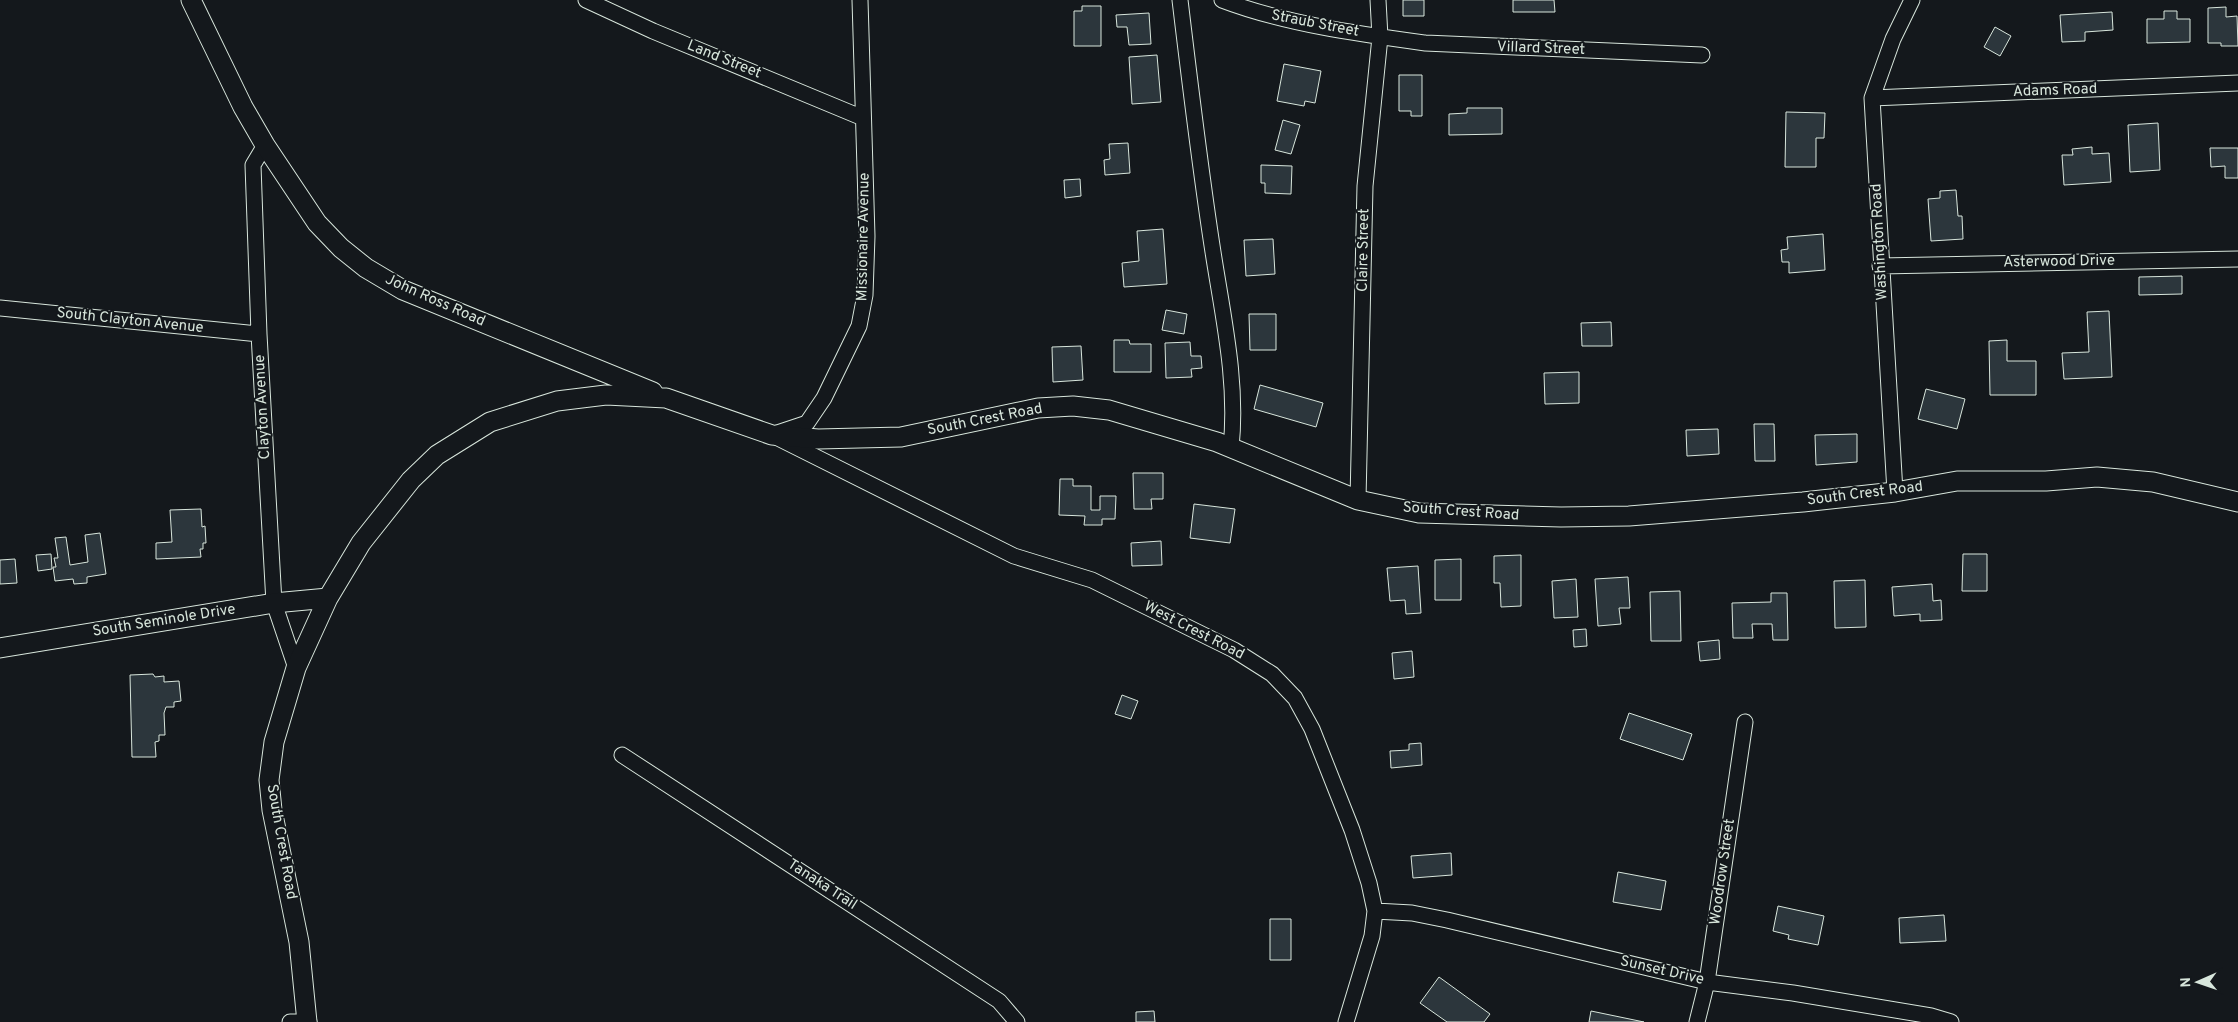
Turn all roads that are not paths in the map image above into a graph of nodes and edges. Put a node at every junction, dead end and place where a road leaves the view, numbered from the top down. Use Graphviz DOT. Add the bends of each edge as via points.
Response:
graph roads {
  1 [pos="192,0"];
  2 [pos="586,0"];
  3 [pos="860,0"];
  4 [pos="1180,0"];
  5 [pos="1222,0"];
  6 [pos="1378,0"];
  7 [pos="1912,0"];
  8 [pos="1380,37"];
  9 [pos="1702,54"];
  10 [pos="2238,83"];
  11 [pos="1872,98"];
  12 [pos="863,118"];
  13 [pos="265,145"];
  14 [pos="2238,259"];
  15 [pos="1880,266"];
  16 [pos="0,308"];
  17 [pos="259,334"];
  18 [pos="666,398"];
  19 [pos="772,435"];
  20 [pos="1231,448"];
  21 [pos="1895,492"];
  22 [pos="1358,500"];
  23 [pos="2238,502"];
  24 [pos="328,598"];
  25 [pos="274,603"];
  26 [pos="0,648"];
  27 [pos="296,668"];
  28 [pos="1745,722"];
  29 [pos="622,755"];
  30 [pos="1375,911"];
  31 [pos="1707,982"];
  32 [pos="290,1022"];
  33 [pos="308,1022"];
  34 [pos="1017,1022"];
  35 [pos="1346,1022"];
  36 [pos="1697,1022"];
  37 [pos="1952,1022"];
  1 -- 13 [label="street, John Ross Road" via="243,107"];
  2 -- 12 [label="street, Land Street"];
  3 -- 12 [label="street, Missionaire Avenue"];
  4 -- 20 [label="street" via="1194,119 1226,325 1234,418"];
  5 -- 8 [label="street, Straub Street" via="1252,11"];
  6 -- 8 [label="street, Claire Street"];
  7 -- 11 [label="street, Washington Road" via="1893,39"];
  8 -- 9 [label="street, Villard Street" via="1460,46"];
  8 -- 22 [label="street, Claire Street" via="1365,186"];
  10 -- 11 [label="street, Adams Road"];
  11 -- 15 [label="street, Washington Road"];
  12 -- 19 [label="street, Missionaire Avenue" via="867,236 865,295 859,326 824,398 807,422"];
  13 -- 17 [label="street, Clayton Avenue" via="253,165"];
  13 -- 18 [label="street, John Ross Road" via="317,223 366,268 403,290"];
  14 -- 15 [label="street, Asterwood Drive"];
  15 -- 21 [label="street, Washington Road"];
  16 -- 17 [label="street, South Clayton Avenue"];
  17 -- 25 [label="street, Clayton Avenue"];
  18 -- 19 [label="street, South Crest Road"];
  18 -- 24 [label="street, South Crest Road" via="606,395 557,401 490,422 466,436 437,455 411,480 361,543"];
  19 -- 20 [label="street, South Crest Road" via="818,439 901,436 1038,408 1073,406 1145,419"];
  19 -- 30 [label="street, West Crest Road" via="1014,556 1092,580 1234,650 1272,674 1296,698 1312,729 1352,830"];
  20 -- 22 [label="street, South Crest Road"];
  21 -- 22 [label="street, South Crest Road" via="1629,516 1580,517 1419,512"];
  21 -- 23 [label="street, South Crest Road" via="1957,480 2046,481 2097,477 2153,482"];
  24 -- 25 [label="street, South Seminole Drive"];
  24 -- 27 [label="street, South Crest Road"];
  25 -- 26 [label="street, South Seminole Drive"];
  25 -- 27 [label="street, Clayton Avenue"];
  27 -- 33 [label="street, South Crest Road" via="274,742 269,780 272,810 299,942"];
  28 -- 31 [label="street, Woodrow Street"];
  29 -- 34 [label="street, Tanaka Trail" via="999,1001"];
  30 -- 31 [label="street, Sunset Drive" via="1412,913 1447,920"];
  30 -- 35 [label="street, West Crest Road" via="1372,936"];
  31 -- 36 [label="street, Woodrow Street"];
  31 -- 37 [label="street, Sunset Drive" via="1813,996"];
  32 -- 33 [label="street"];
}
